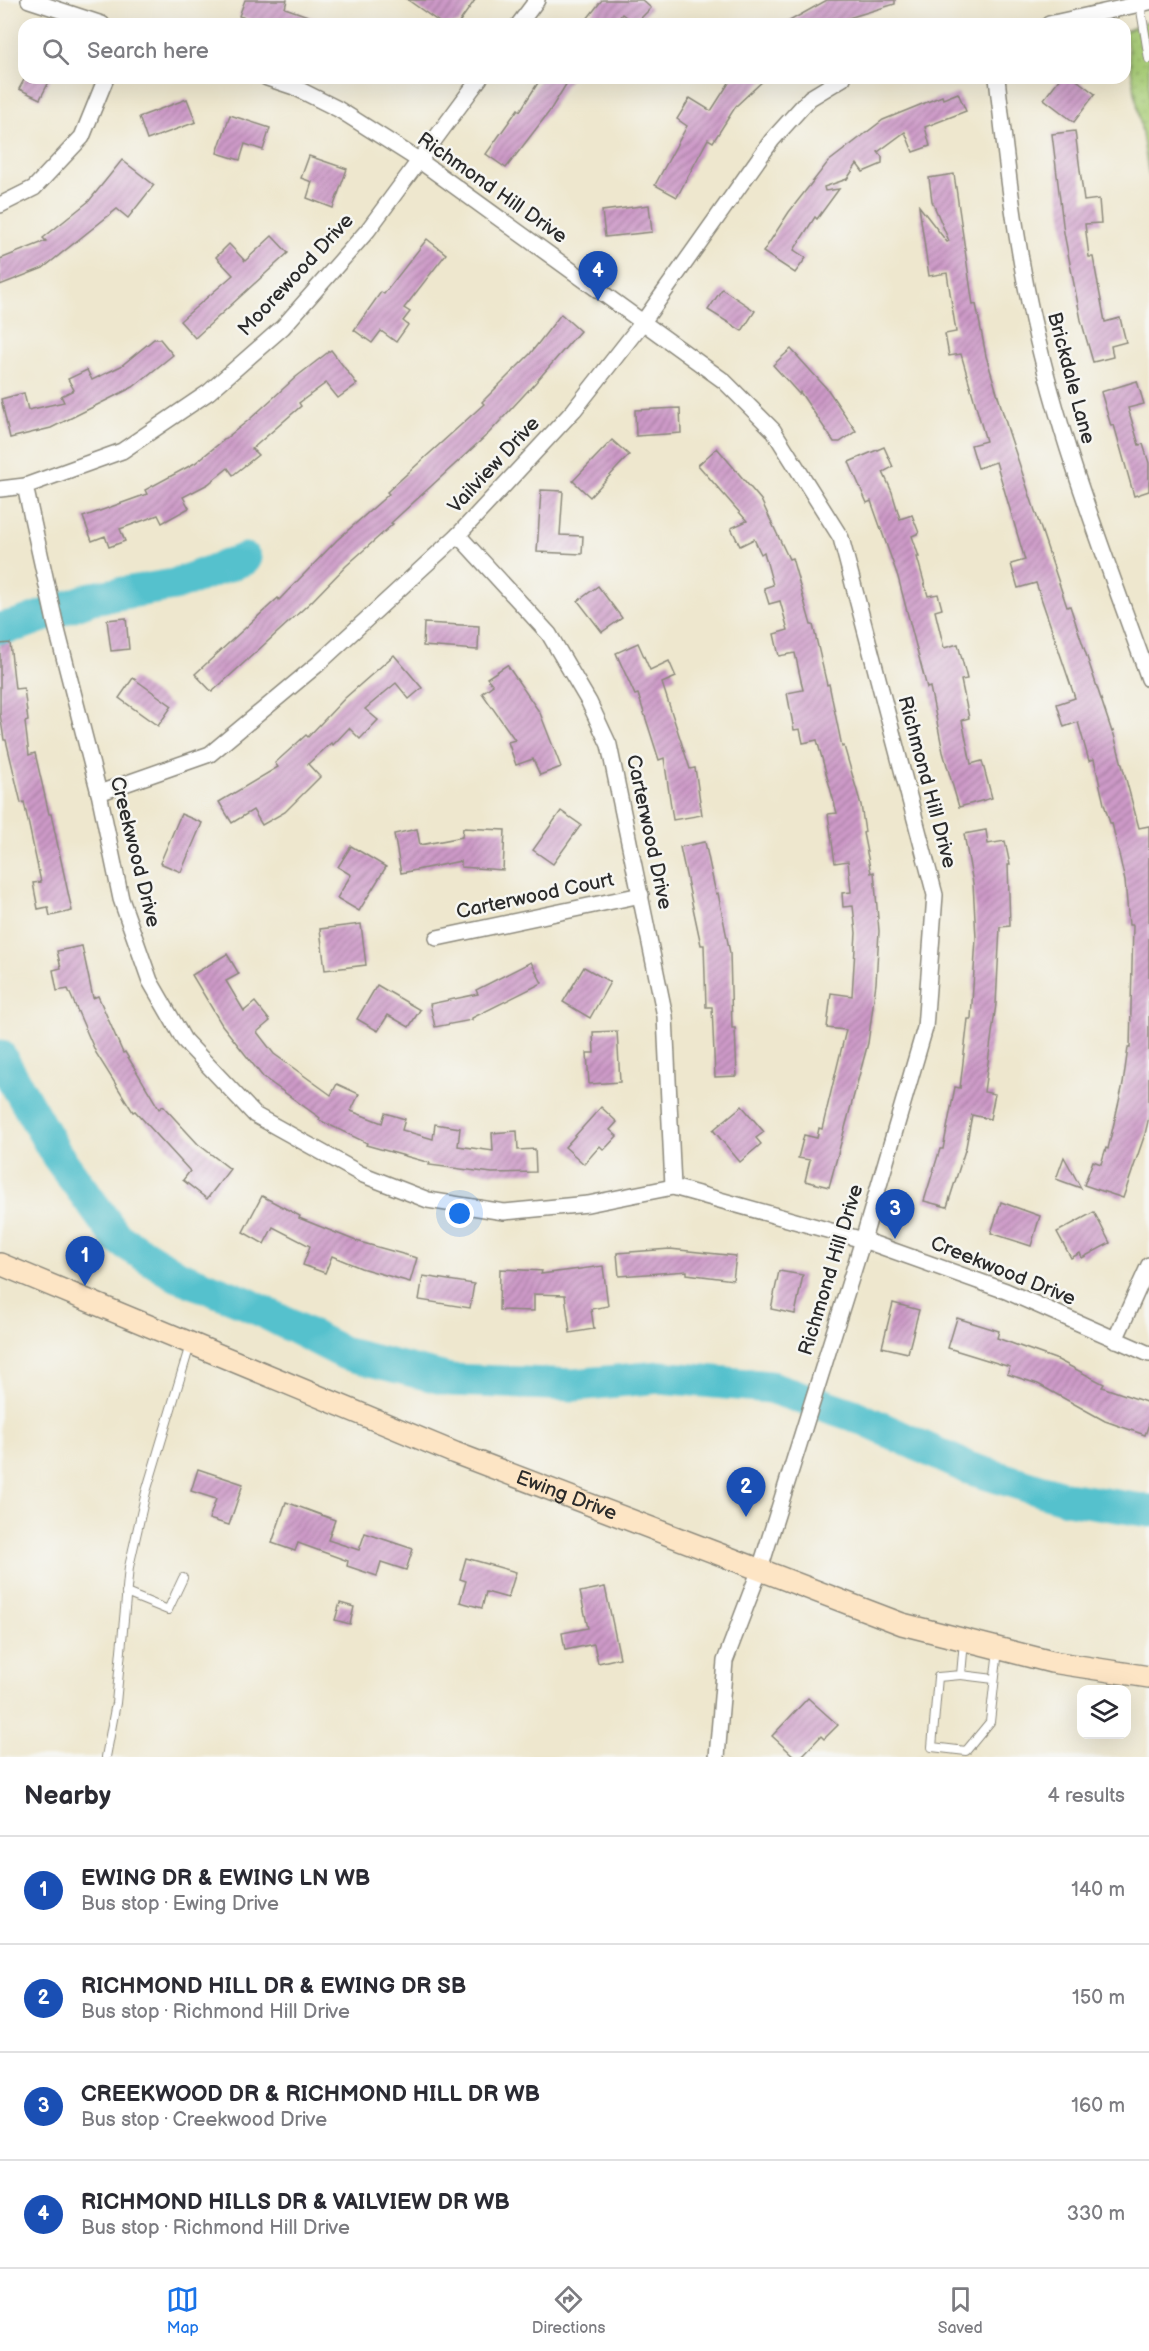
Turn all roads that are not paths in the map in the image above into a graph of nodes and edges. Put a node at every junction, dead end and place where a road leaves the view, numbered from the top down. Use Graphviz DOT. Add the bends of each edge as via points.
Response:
graph roads {
  1 [pos="28,0"];
  2 [pos="537,0"];
  3 [pos="1145,3"];
  4 [pos="84,18"];
  5 [pos="524,18"];
  6 [pos="1076,18"];
  7 [pos="1149,59"];
  8 [pos="104,84"];
  9 [pos="285,84"];
  10 [pos="476,84"];
  11 [pos="833,84"];
  12 [pos="999,84"];
  13 [pos="420,161"];
  14 [pos="0,205"];
  15 [pos="643,322"];
  16 [pos="25,486"];
  17 [pos="0,489"];
  18 [pos="458,535"];
  19 [pos="1149,679"];
  20 [pos="99,793"];
  21 [pos="641,895"];
  22 [pos="437,938"];
  23 [pos="672,1186"];
  24 [pos="863,1240"];
  25 [pos="1,1262"];
  26 [pos="1149,1265"];
  27 [pos="1115,1340"];
  28 [pos="191,1344"];
  29 [pos="1149,1354"];
  30 [pos="760,1569"];
  31 [pos="183,1578"];
  32 [pos="126,1593"];
  33 [pos="964,1640"];
  34 [pos="998,1648"];
  35 [pos="961,1675"];
  36 [pos="1149,1677"];
  37 [pos="994,1679"];
  38 [pos="106,1757"];
  39 [pos="717,1757"];
  1 -- 4 [label="street"];
  2 -- 5 [label="street"];
  3 -- 6 [label="street"];
  3 -- 7 [label="lane"];
  8 -- 14 [label="street" via="82,137 34,188"];
  9 -- 13 [label="street, Richmond Hill Drive" via="338,109"];
  10 -- 13 [label="street, Moorewood Drive"];
  11 -- 15 [label="street, Vailview Drive" via="810,98 772,140"];
  12 -- 19 [label="street, Brickdale Lane" via="1012,211 1033,321 1066,443"];
  13 -- 15 [label="street, Richmond Hill Drive"];
  13 -- 16 [label="street, Moorewood Drive" via="368,230 284,327 209,392 122,451"];
  15 -- 18 [label="street, Vailview Drive" via="574,410"];
  15 -- 24 [label="street, Richmond Hill Drive" via="724,381 773,430 842,538 935,895 925,1028"];
  16 -- 17 [label="street, Moorewood Drive"];
  16 -- 20 [label="street, Creekwood Drive"];
  18 -- 20 [label="street, Vailview Drive" via="318,664 210,754"];
  18 -- 21 [label="street, Carterwood Drive" via="549,634 589,702 609,745"];
  20 -- 23 [label="street, Creekwood Drive" via="121,899 150,981 184,1040 255,1115 361,1174 428,1200 504,1212 588,1204"];
  21 -- 22 [label="street, Carterwood Court"];
  21 -- 23 [label="street, Carterwood Drive" via="665,1016"];
  23 -- 24 [label="street, Creekwood Drive"];
  24 -- 27 [label="street, Creekwood Drive" via="1006,1292"];
  24 -- 30 [label="street, Richmond Hill Drive"];
  25 -- 28 [label="main road, Ewing Drive"];
  26 -- 27 [label="street"];
  27 -- 29 [label="street, Creekwood Drive"];
  28 -- 30 [label="main road, Ewing Drive" via="455,1453"];
  28 -- 32 [label="lane" via="146,1492"];
  30 -- 33 [label="main road, Ewing Drive" via="902,1624"];
  30 -- 39 [label="street, Richmond Hill Drive" via="724,1661"];
  31 -- 32 [label="lane" via="168,1610"];
  32 -- 38 [label="lane" via="116,1703"];
  33 -- 34 [label="main road, Ewing Drive"];
  33 -- 35 [label="lane"];
  34 -- 36 [label="main road, Ewing Drive" via="1052,1662"];
  34 -- 37 [label="lane"];
  35 -- 37 [label="lane"];
  35 -- 37 [label="lane" via="938,1677 932,1747 966,1751 990,1722"];
}
